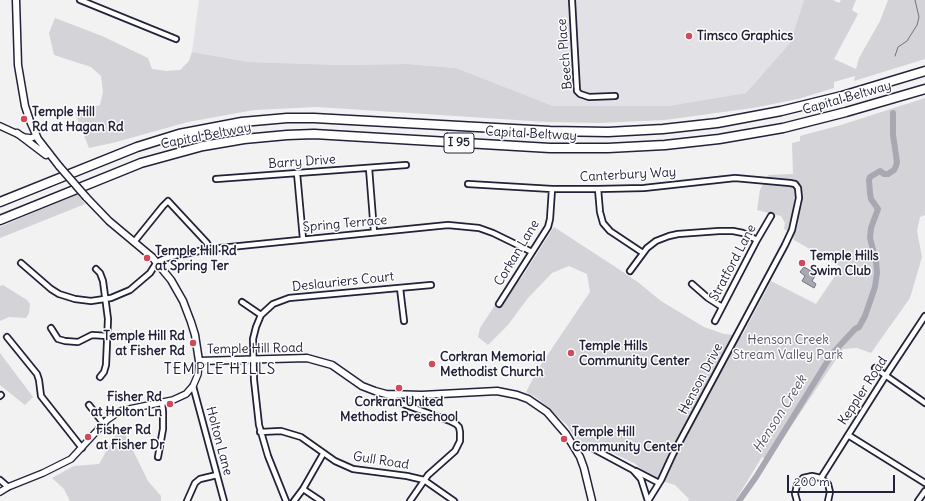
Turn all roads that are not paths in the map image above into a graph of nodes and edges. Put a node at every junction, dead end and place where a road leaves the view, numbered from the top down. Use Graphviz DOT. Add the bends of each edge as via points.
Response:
graph roads {
  1 [pos="16,0"];
  2 [pos="80,0"];
  3 [pos="572,0"];
  4 [pos="176,39"];
  5 [pos="925,71"];
  6 [pos="925,89"];
  7 [pos="615,96"];
  8 [pos="0,126"];
  9 [pos="17,133"];
  10 [pos="35,134"];
  11 [pos="57,163"];
  12 [pos="406,165"];
  13 [pos="369,168"];
  14 [pos="297,173"];
  15 [pos="216,179"];
  16 [pos="790,183"];
  17 [pos="468,184"];
  18 [pos="552,189"];
  19 [pos="598,189"];
  20 [pos="0,202"];
  21 [pos="771,216"];
  22 [pos="0,220"];
  23 [pos="374,232"];
  24 [pos="303,239"];
  25 [pos="757,240"];
  26 [pos="134,242"];
  27 [pos="210,248"];
  28 [pos="532,252"];
  29 [pos="643,253"];
  30 [pos="157,262"];
  31 [pos="21,264"];
  32 [pos="96,269"];
  33 [pos="630,271"];
  34 [pos="692,284"];
  35 [pos="431,285"];
  36 [pos="400,288"];
  37 [pos="106,299"];
  38 [pos="242,302"];
  39 [pos="499,304"];
  40 [pos="722,307"];
  41 [pos="261,315"];
  42 [pos="404,320"];
  43 [pos="924,320"];
  44 [pos="715,321"];
  45 [pos="50,328"];
  46 [pos="108,336"];
  47 [pos="7,337"];
  48 [pos="197,346"];
  49 [pos="222,360"];
  50 [pos="254,360"];
  51 [pos="199,361"];
  52 [pos="875,368"];
  53 [pos="886,375"];
  54 [pos="100,377"];
  55 [pos="193,386"];
  56 [pos="386,394"];
  57 [pos="162,403"];
  58 [pos="925,403"];
  59 [pos="89,405"];
  60 [pos="104,424"];
  61 [pos="260,432"];
  62 [pos="848,435"];
  63 [pos="82,448"];
  64 [pos="576,450"];
  65 [pos="324,454"];
  66 [pos="158,458"];
  67 [pos="633,470"];
  68 [pos="217,475"];
  69 [pos="822,478"];
  70 [pos="0,480"];
  71 [pos="424,480"];
  72 [pos="659,483"];
  73 [pos="925,483"];
  74 [pos="8,487"];
  75 [pos="303,489"];
  76 [pos="925,491"];
  77 [pos="0,492"];
  78 [pos="186,501"];
  79 [pos="224,501"];
  80 [pos="286,501"];
  81 [pos="294,501"];
  82 [pos="321,501"];
  83 [pos="410,501"];
  84 [pos="454,501"];
  85 [pos="591,501"];
  86 [pos="648,501"];
  87 [pos="796,501"];
  88 [pos="828,501"];
  89 [pos="918,501"];
  1 -- 10 [label="main road, Temple Hill Road" via="18,64 25,106"];
  2 -- 4 [label="street"];
  3 -- 7 [label="street, Beech Place" via="578,91 589,97"];
  5 -- 20 [label="highway, Capital Beltway / I 95" via="781,111 717,123 663,129 608,132 550,131 314,118 242,122 179,134 138,146"];
  6 -- 22 [label="highway, Capital Beltway / I 95" via="783,128 665,145 550,148 314,134 244,139 196,148 141,163"];
  8 -- 9 [label="street"];
  9 -- 10 [label="street"];
  9 -- 11 [label="main road"];
  10 -- 11 [label="main road, Temple Hill Road"];
  11 -- 26 [label="main road, Temple Hill Road, bridge" via="108,222"];
  12 -- 13 [label="street, Barry Drive"];
  13 -- 14 [label="street, Barry Drive"];
  13 -- 23 [label="street"];
  14 -- 15 [label="street, Barry Drive"];
  14 -- 24 [label="street"];
  16 -- 19 [label="street, Canterbury Way" via="735,178 644,188"];
  16 -- 72 [label="street, Henson Drive" via="797,185 799,191 792,230"];
  17 -- 18 [label="street, Canterbury Way"];
  18 -- 19 [label="street, Canterbury Way"];
  18 -- 28 [label="street, Corkan Lane" via="548,227"];
  19 -- 29 [label="street" via="603,223 610,231"];
  21 -- 25 [label="street, Stratford Lane"];
  23 -- 24 [label="street, Spring Terrace"];
  23 -- 28 [label="street, Spring Terrace" via="448,225 468,227 493,233"];
  24 -- 27 [label="street, Spring Terrace"];
  25 -- 29 [label="street" via="733,231 678,234 656,241"];
  25 -- 40 [label="street, Stratford Lane"];
  26 -- 27 [label="street" via="168,201"];
  26 -- 30 [label="main road, Temple Hill Road"];
  27 -- 30 [label="street, Spring Terrace"];
  28 -- 39 [label="street, Corkan Lane"];
  29 -- 33 [label="street"];
  30 -- 37 [label="street" via="150,273 135,286"];
  30 -- 48 [label="main road, Temple Hill Road" via="183,301"];
  31 -- 37 [label="street" via="59,294 84,300"];
  32 -- 37 [label="street" via="103,281"];
  34 -- 40 [label="street"];
  35 -- 36 [label="street, Deslauriers Court"];
  36 -- 41 [label="street, Deslauriers Court" via="289,298 273,304"];
  36 -- 42 [label="street"];
  37 -- 46 [label="street"];
  38 -- 41 [label="street"];
  40 -- 44 [label="street, Stratford Lane"];
  41 -- 50 [label="street" via="254,333"];
  43 -- 53 [label="street, Keppler Road"];
  45 -- 46 [label="street" via="58,339 64,342 78,342 92,335"];
  46 -- 54 [label="street" via="106,365"];
  47 -- 63 [label="street" via="37,374 41,396"];
  48 -- 49 [label="main road" via="204,356"];
  48 -- 51 [label="main road, Temple Hill Road"];
  49 -- 50 [label="main road, Temple Hill Road"];
  49 -- 51 [label="main road, Temple Hill Road"];
  50 -- 56 [label="main road, Temple Hill Road" via="317,360 332,365 362,386"];
  50 -- 61 [label="street"];
  51 -- 55 [label="street" via="198,374"];
  52 -- 53 [label="street"];
  53 -- 58 [label="street"];
  53 -- 62 [label="street, Keppler Road"];
  55 -- 57 [label="street" via="179,398"];
  55 -- 68 [label="street, Holton Lane"];
  56 -- 64 [label="main road, Temple Hill Road" via="497,391 517,395 547,412"];
  56 -- 71 [label="street" via="403,404 450,420 459,427 460,441 455,451"];
  57 -- 60 [label="street" via="120,411"];
  57 -- 66 [label="street" via="163,423"];
  59 -- 60 [label="street"];
  60 -- 63 [label="street"];
  61 -- 65 [label="street, Gull Road" via="281,431 297,436"];
  61 -- 80 [label="street"];
  62 -- 69 [label="street, Keppler Road"];
  62 -- 73 [label="street"];
  63 -- 74 [label="street" via="66,463"];
  64 -- 67 [label="street" via="583,447 592,448"];
  64 -- 85 [label="main road, Temple Hill Road" via="584,468"];
  65 -- 71 [label="street, Gull Road" via="352,469"];
  65 -- 75 [label="street"];
  67 -- 72 [label="street"];
  67 -- 86 [label="street" via="641,479"];
  68 -- 78 [label="street" via="200,479 195,483"];
  68 -- 79 [label="street, Holton Lane"];
  69 -- 87 [label="street" via="808,476 800,481 795,489"];
  69 -- 88 [label="street" via="829,488"];
  70 -- 74 [label="street"];
  71 -- 83 [label="street"];
  71 -- 84 [label="street, Gull Road"];
  72 -- 86 [label="street, Henson Drive"];
  74 -- 77 [label="street"];
  75 -- 81 [label="street"];
  75 -- 82 [label="street"];
  76 -- 89 [label="street"];
}
